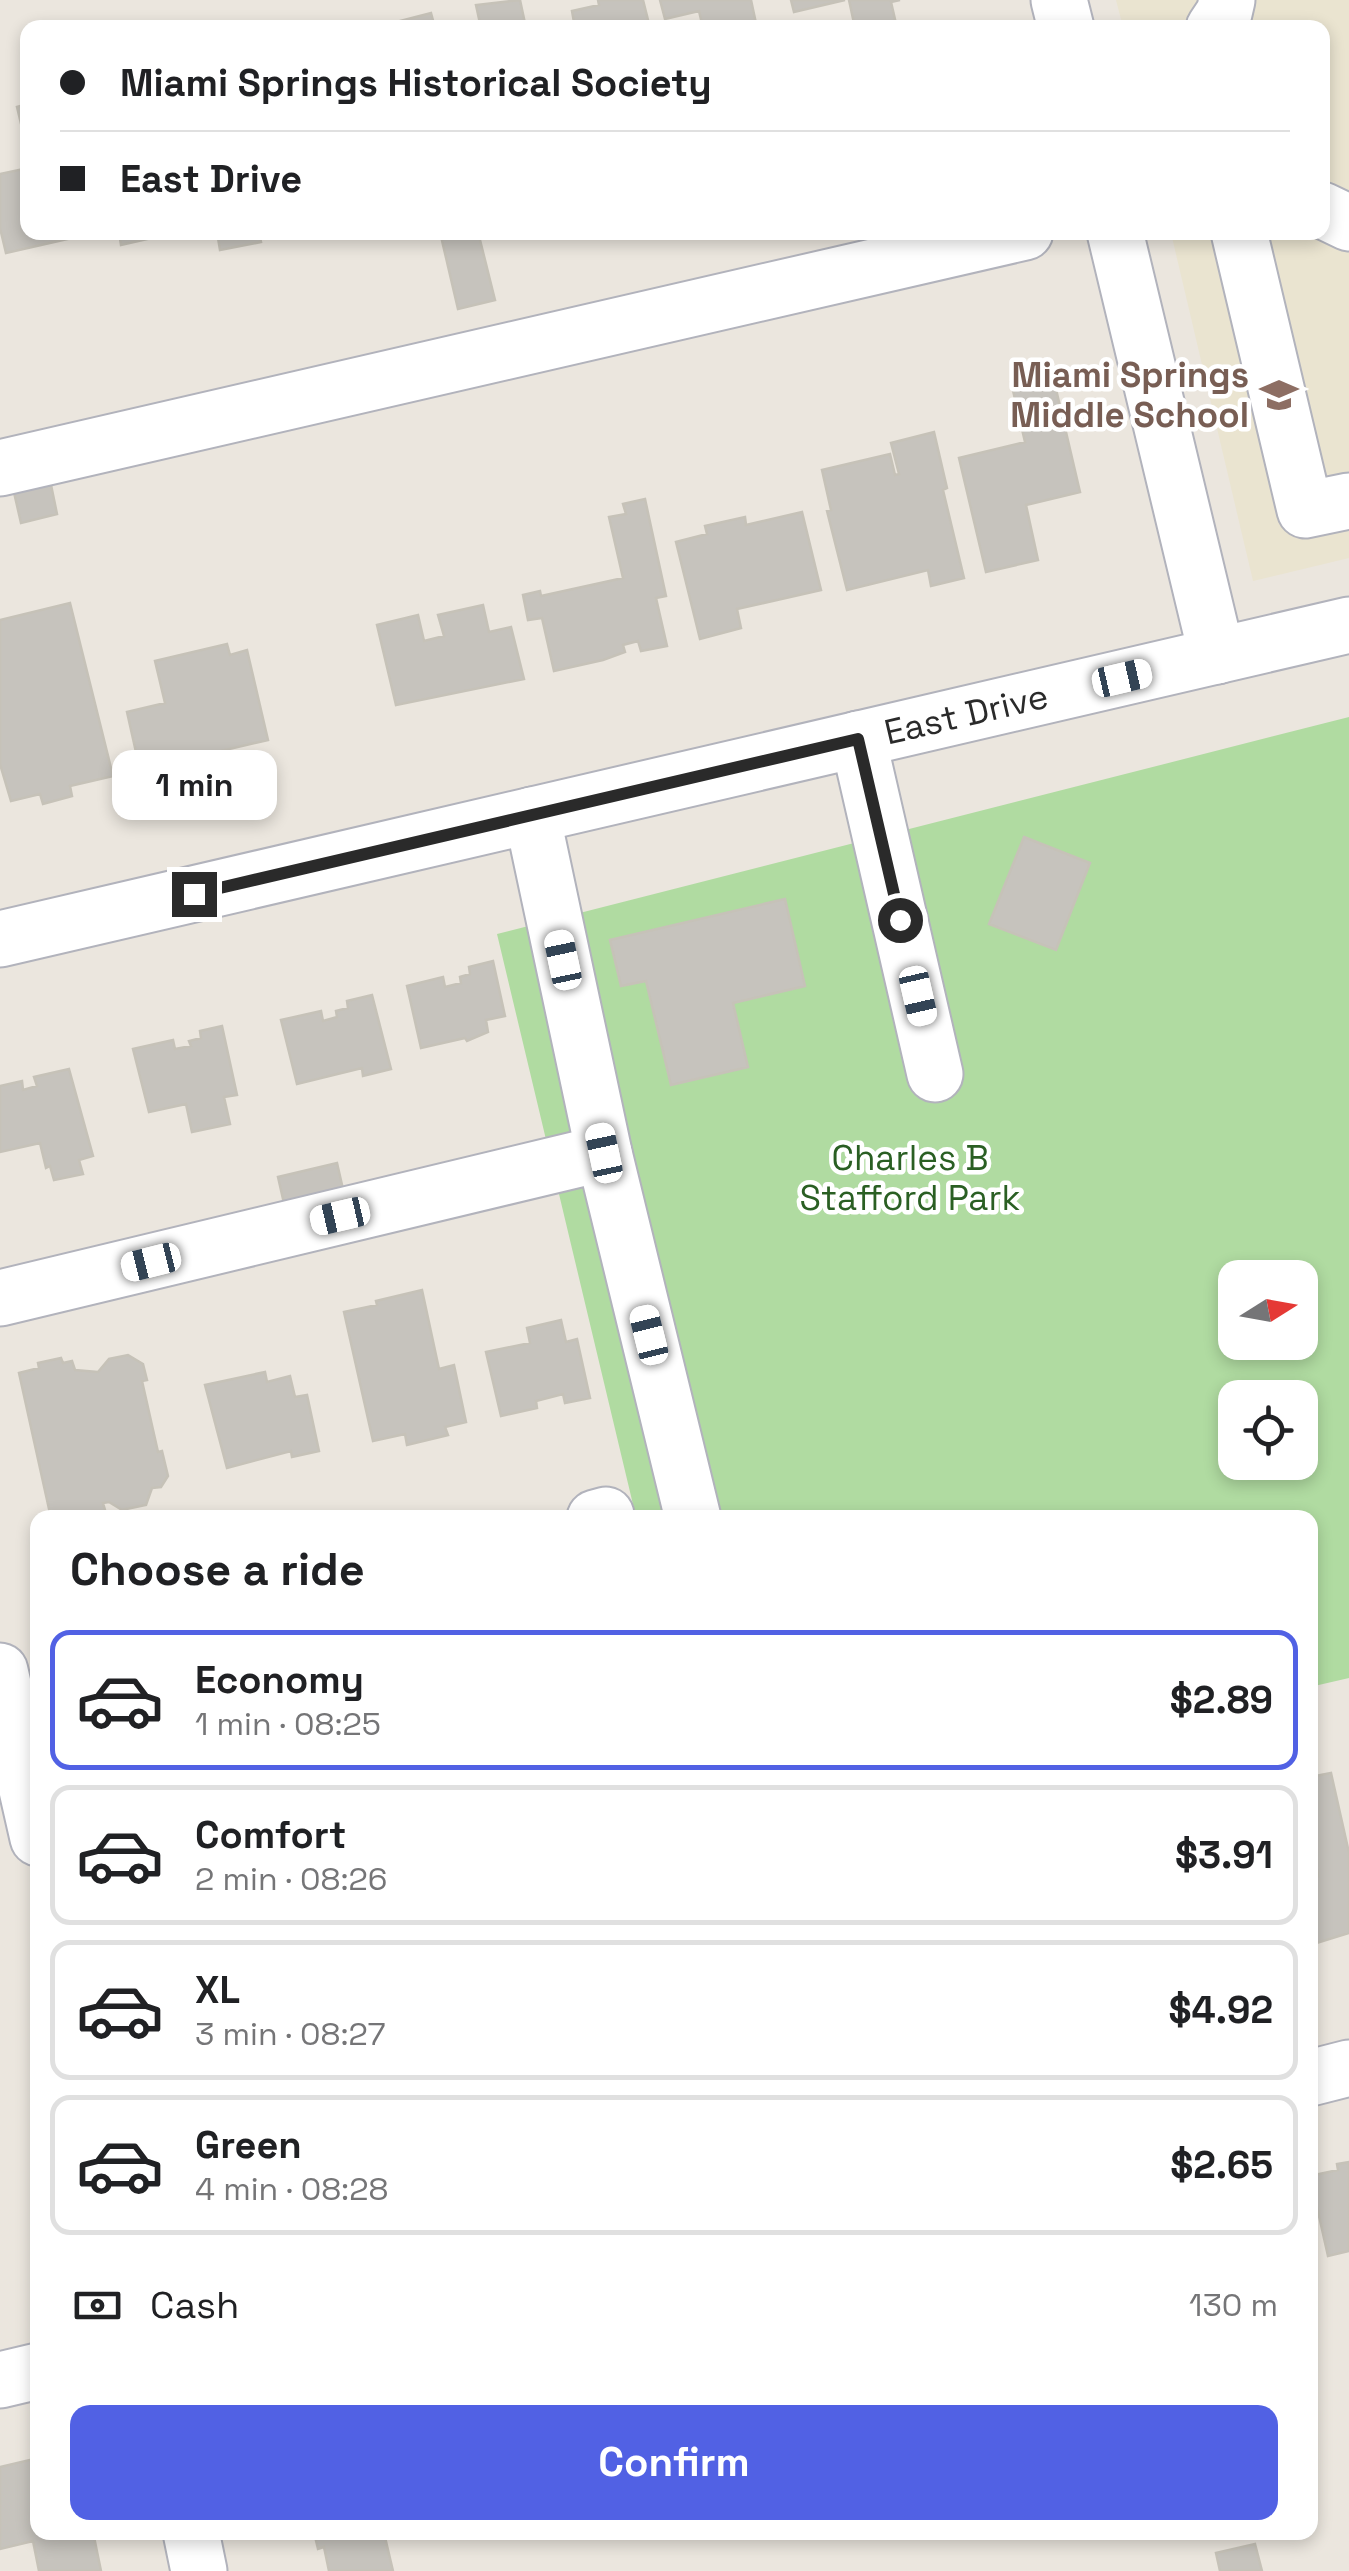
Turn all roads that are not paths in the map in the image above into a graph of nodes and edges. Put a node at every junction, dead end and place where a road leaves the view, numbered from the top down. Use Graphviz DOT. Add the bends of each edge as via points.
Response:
graph roads {
  1 [pos="991,240"];
  2 [pos="1117,240"];
  3 [pos="1240,240"];
  4 [pos="0,468"];
  5 [pos="1349,501"];
  6 [pos="1349,625"];
  7 [pos="1217,656"];
  8 [pos="858,739"];
  9 [pos="532,816"];
  10 [pos="0,940"];
  11 [pos="935,1074"];
  12 [pos="604,1153"];
  13 [pos="0,1298"];
  14 [pos="691,1510"];
  15 [pos="30,1647"];
  16 [pos="0,1654"];
  17 [pos="0,1671"];
  18 [pos="30,1803"];
  19 [pos="1349,2068"];
  20 [pos="1318,2076"];
  21 [pos="30,2373"];
  22 [pos="0,2380"];
  23 [pos="193,2540"];
  24 [pos="199,2571"];
  1 -- 4 [label="street"];
  2 -- 7 [label="street"];
  3 -- 5 [label="street" via="1305,510"];
  6 -- 7 [label="street, East Drive"];
  7 -- 8 [label="street, East Drive"];
  8 -- 9 [label="street, East Drive"];
  8 -- 11 [label="street"];
  9 -- 10 [label="street, East Drive"];
  9 -- 12 [label="street"];
  12 -- 13 [label="street"];
  12 -- 14 [label="street"];
  15 -- 16 [label="street"];
  17 -- 18 [label="street"];
  19 -- 20 [label="street"];
  21 -- 22 [label="street"];
  23 -- 24 [label="street"];
}
